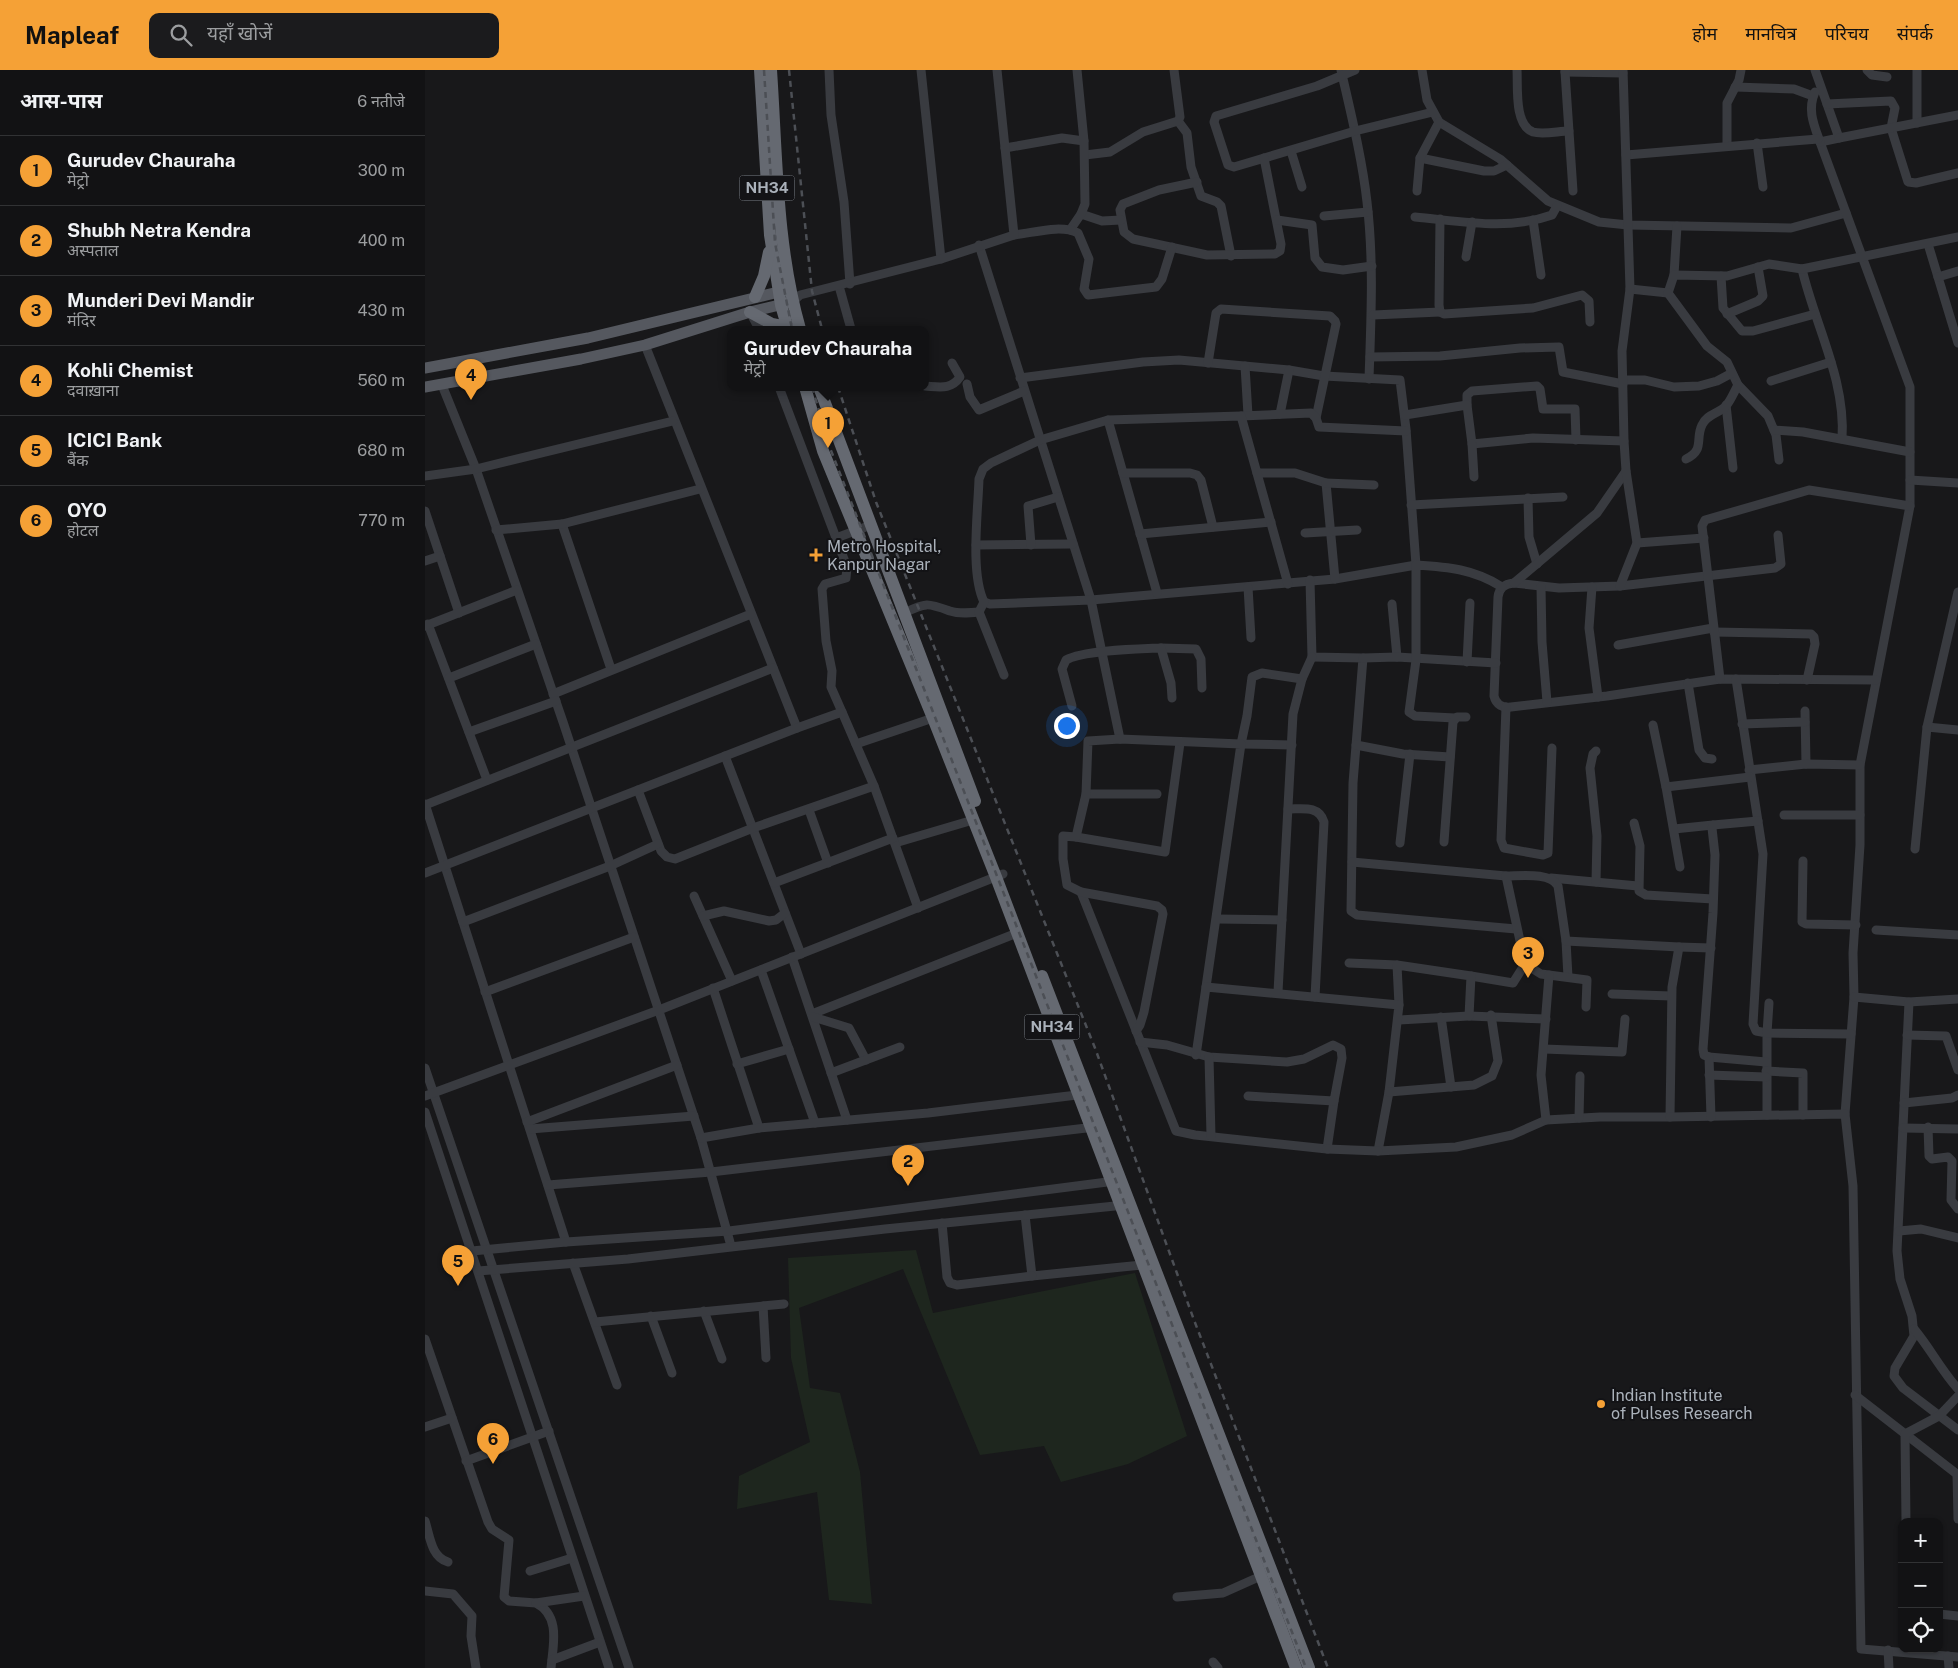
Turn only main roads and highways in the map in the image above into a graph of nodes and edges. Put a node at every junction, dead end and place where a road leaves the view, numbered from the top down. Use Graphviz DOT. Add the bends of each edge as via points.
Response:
graph roads {
  1 [pos="760,70"];
  2 [pos="771,70"];
  3 [pos="770,235"];
  4 [pos="755,297"];
  5 [pos="788,297"];
  6 [pos="750,312"];
  7 [pos="780,326"];
  8 [pos="787,326"];
  9 [pos="799,326"];
  10 [pos="425,368"];
  11 [pos="425,387"];
  12 [pos="806,391"];
  13 [pos="821,391"];
  14 [pos="999,875"];
  15 [pos="1095,1127"];
  16 [pos="1126,1205"];
  17 [pos="1193,1383"];
  18 [pos="1296,1668"];
  19 [pos="1309,1668"];
  1 -- 3 [label="highway, NH34"];
  2 -- 5 [label="highway, NH34"];
  3 -- 4 [label="highway" via="766,267"];
  3 -- 5 [label="highway, NH34"];
  4 -- 5 [label="main road"];
  4 -- 10 [label="main road" via="588,338"];
  5 -- 6 [label="main road"];
  5 -- 8 [label="highway, NH34"];
  5 -- 9 [label="highway, NH34"];
  6 -- 7 [label="highway"];
  6 -- 11 [label="main road" via="645,345"];
  12 -- 14 [label="highway, NH34" via="823,451 973,820"];
  13 -- 14 [label="highway, NH34"];
  14 -- 15 [label="highway, NH34"];
  14 -- 15 [label="highway, NH34" via="1077,1095"];
  15 -- 16 [label="highway, NH34"];
  16 -- 17 [label="highway, NH34"];
  16 -- 17 [label="highway, NH34" via="1143,1264"];
  17 -- 18 [label="highway, NH34"];
  17 -- 19 [label="highway, NH34"];
}
